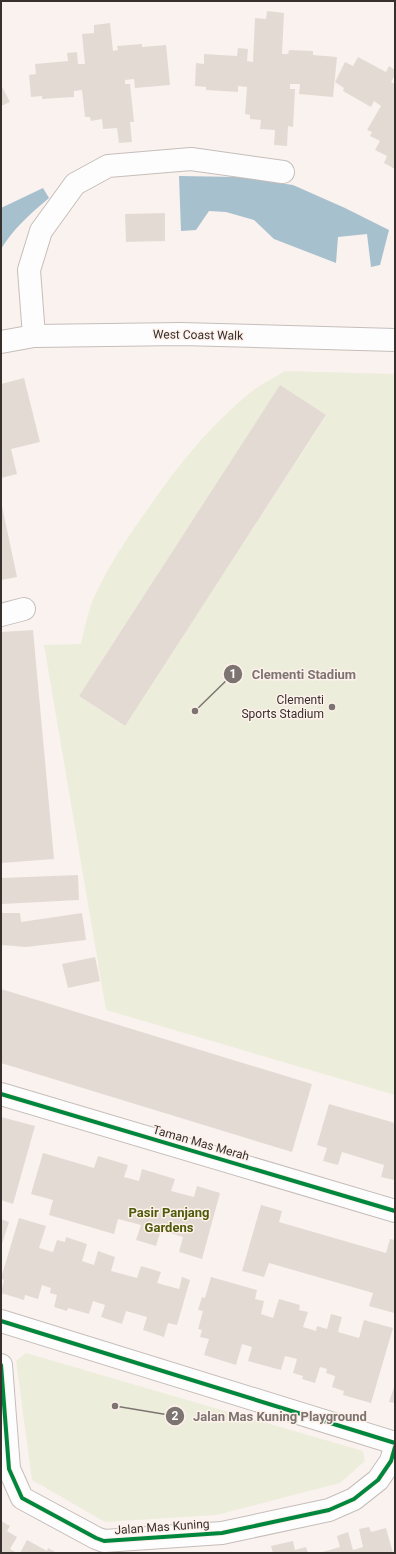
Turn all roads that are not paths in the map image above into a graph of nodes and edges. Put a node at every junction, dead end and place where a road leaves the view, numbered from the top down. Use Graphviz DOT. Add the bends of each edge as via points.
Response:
graph roads {
  1 [pos="283,172"];
  2 [pos="34,336"];
  3 [pos="395,340"];
  4 [pos="1,342"];
  5 [pos="24,609"];
  6 [pos="1,615"];
  7 [pos="1,1094"];
  8 [pos="395,1211"];
  9 [pos="1,1321"];
  10 [pos="1,1365"];
  11 [pos="395,1443"];
  12 [pos="395,1447"];
  1 -- 2 [label="street" via="191,159 108,166 75,184 41,231 29,270"];
  2 -- 3 [label="street, West Coast Walk" via="181,334"];
  2 -- 4 [label="street, West Coast Walk"];
  5 -- 6 [label="street"];
  7 -- 8 [label="street, Taman Mas Merah"];
  9 -- 11 [label="street"];
  10 -- 12 [label="street, Jalan Mas Kuning" via="9,1469 22,1498 104,1541 222,1533 329,1510 354,1499 378,1480 391,1461"];
}
